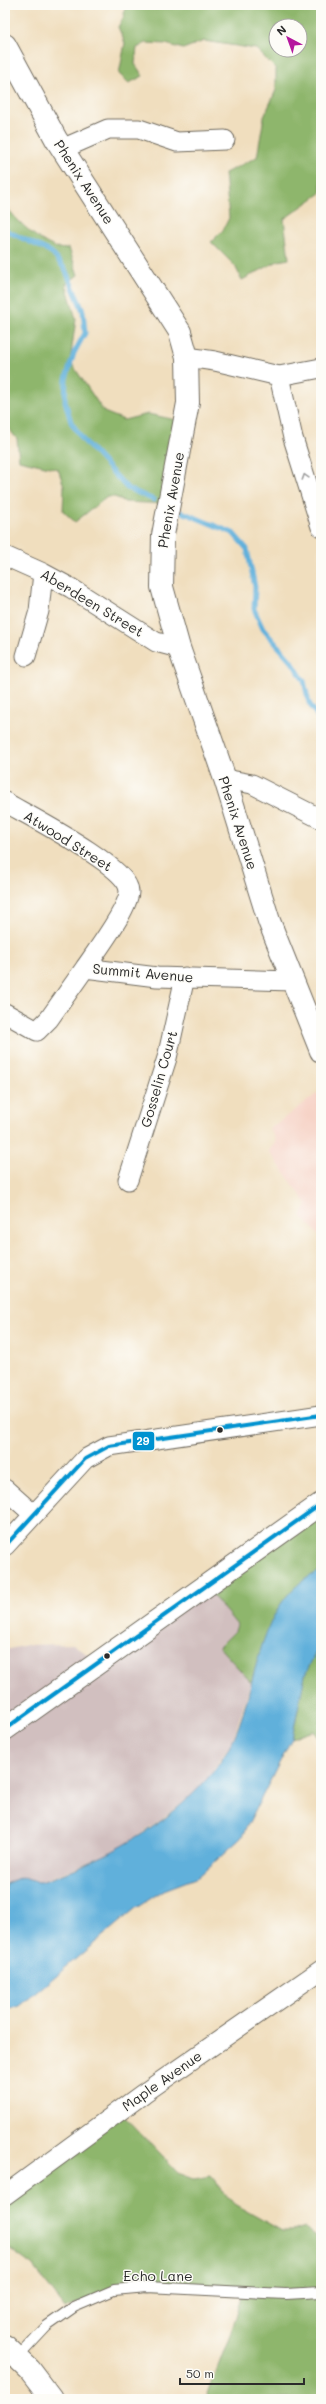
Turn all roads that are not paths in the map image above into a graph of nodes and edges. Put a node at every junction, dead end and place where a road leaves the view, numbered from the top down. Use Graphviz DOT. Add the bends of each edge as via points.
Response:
graph roads {
  1 [pos="5,45"];
  2 [pos="225,140"];
  3 [pos="62,149"];
  4 [pos="186,357"];
  5 [pos="321,368"];
  6 [pos="278,376"];
  7 [pos="321,527"];
  8 [pos="5,556"];
  9 [pos="43,573"];
  10 [pos="179,648"];
  11 [pos="26,656"];
  12 [pos="225,779"];
  13 [pos="5,802"];
  14 [pos="321,819"];
  15 [pos="85,968"];
  16 [pos="185,977"];
  17 [pos="292,981"];
  18 [pos="5,1013"];
  19 [pos="321,1051"];
  20 [pos="128,1180"];
  21 [pos="321,1415"];
  22 [pos="5,1489"];
  23 [pos="321,1504"];
  24 [pos="33,1514"];
  25 [pos="5,1546"];
  26 [pos="5,1729"];
  27 [pos="321,1970"];
  28 [pos="5,2195"];
  29 [pos="321,2292"];
  30 [pos="12,2351"];
  31 [pos="52,2399"];
  1 -- 3 [label="main road, Phenix Avenue"];
  2 -- 3 [label="street" via="177,142 139,129 108,129"];
  3 -- 4 [label="main road, Phenix Avenue" via="180,332"];
  4 -- 6 [label="street" via="215,360"];
  4 -- 10 [label="main road, Phenix Avenue" via="188,403 163,535 162,558 162,587"];
  5 -- 6 [label="street"];
  7 -- 6 [label="street, one-way" via="293,438"];
  8 -- 9 [label="street, Aberdeen Street"];
  9 -- 10 [label="street, Aberdeen Street" via="109,610 156,642"];
  9 -- 11 [label="street" via="39,611"];
  10 -- 12 [label="main road, Phenix Avenue"];
  12 -- 14 [label="street" via="252,784"];
  12 -- 17 [label="main road, Phenix Avenue" via="269,921"];
  13 -- 15 [label="street, Atwood Street" via="100,859 126,881 129,891 123,908"];
  15 -- 16 [label="street, Summit Avenue"];
  15 -- 18 [label="street, Summit Avenue" via="37,1032"];
  16 -- 17 [label="street, Summit Avenue"];
  16 -- 20 [label="street, Gosselin Court" via="167,1058"];
  17 -- 19 [label="main road, Phenix Avenue"];
  21 -- 24 [label="street" via="109,1446 84,1459"];
  22 -- 24 [label="street"];
  23 -- 26 [label="main road"];
  24 -- 25 [label="street"];
  27 -- 28 [label="street, Maple Avenue" via="144,2092"];
  29 -- 30 [label="lane, Echo Lane" via="286,2294 147,2287 114,2290 74,2307"];
  30 -- 31 [label="main road"];
}
